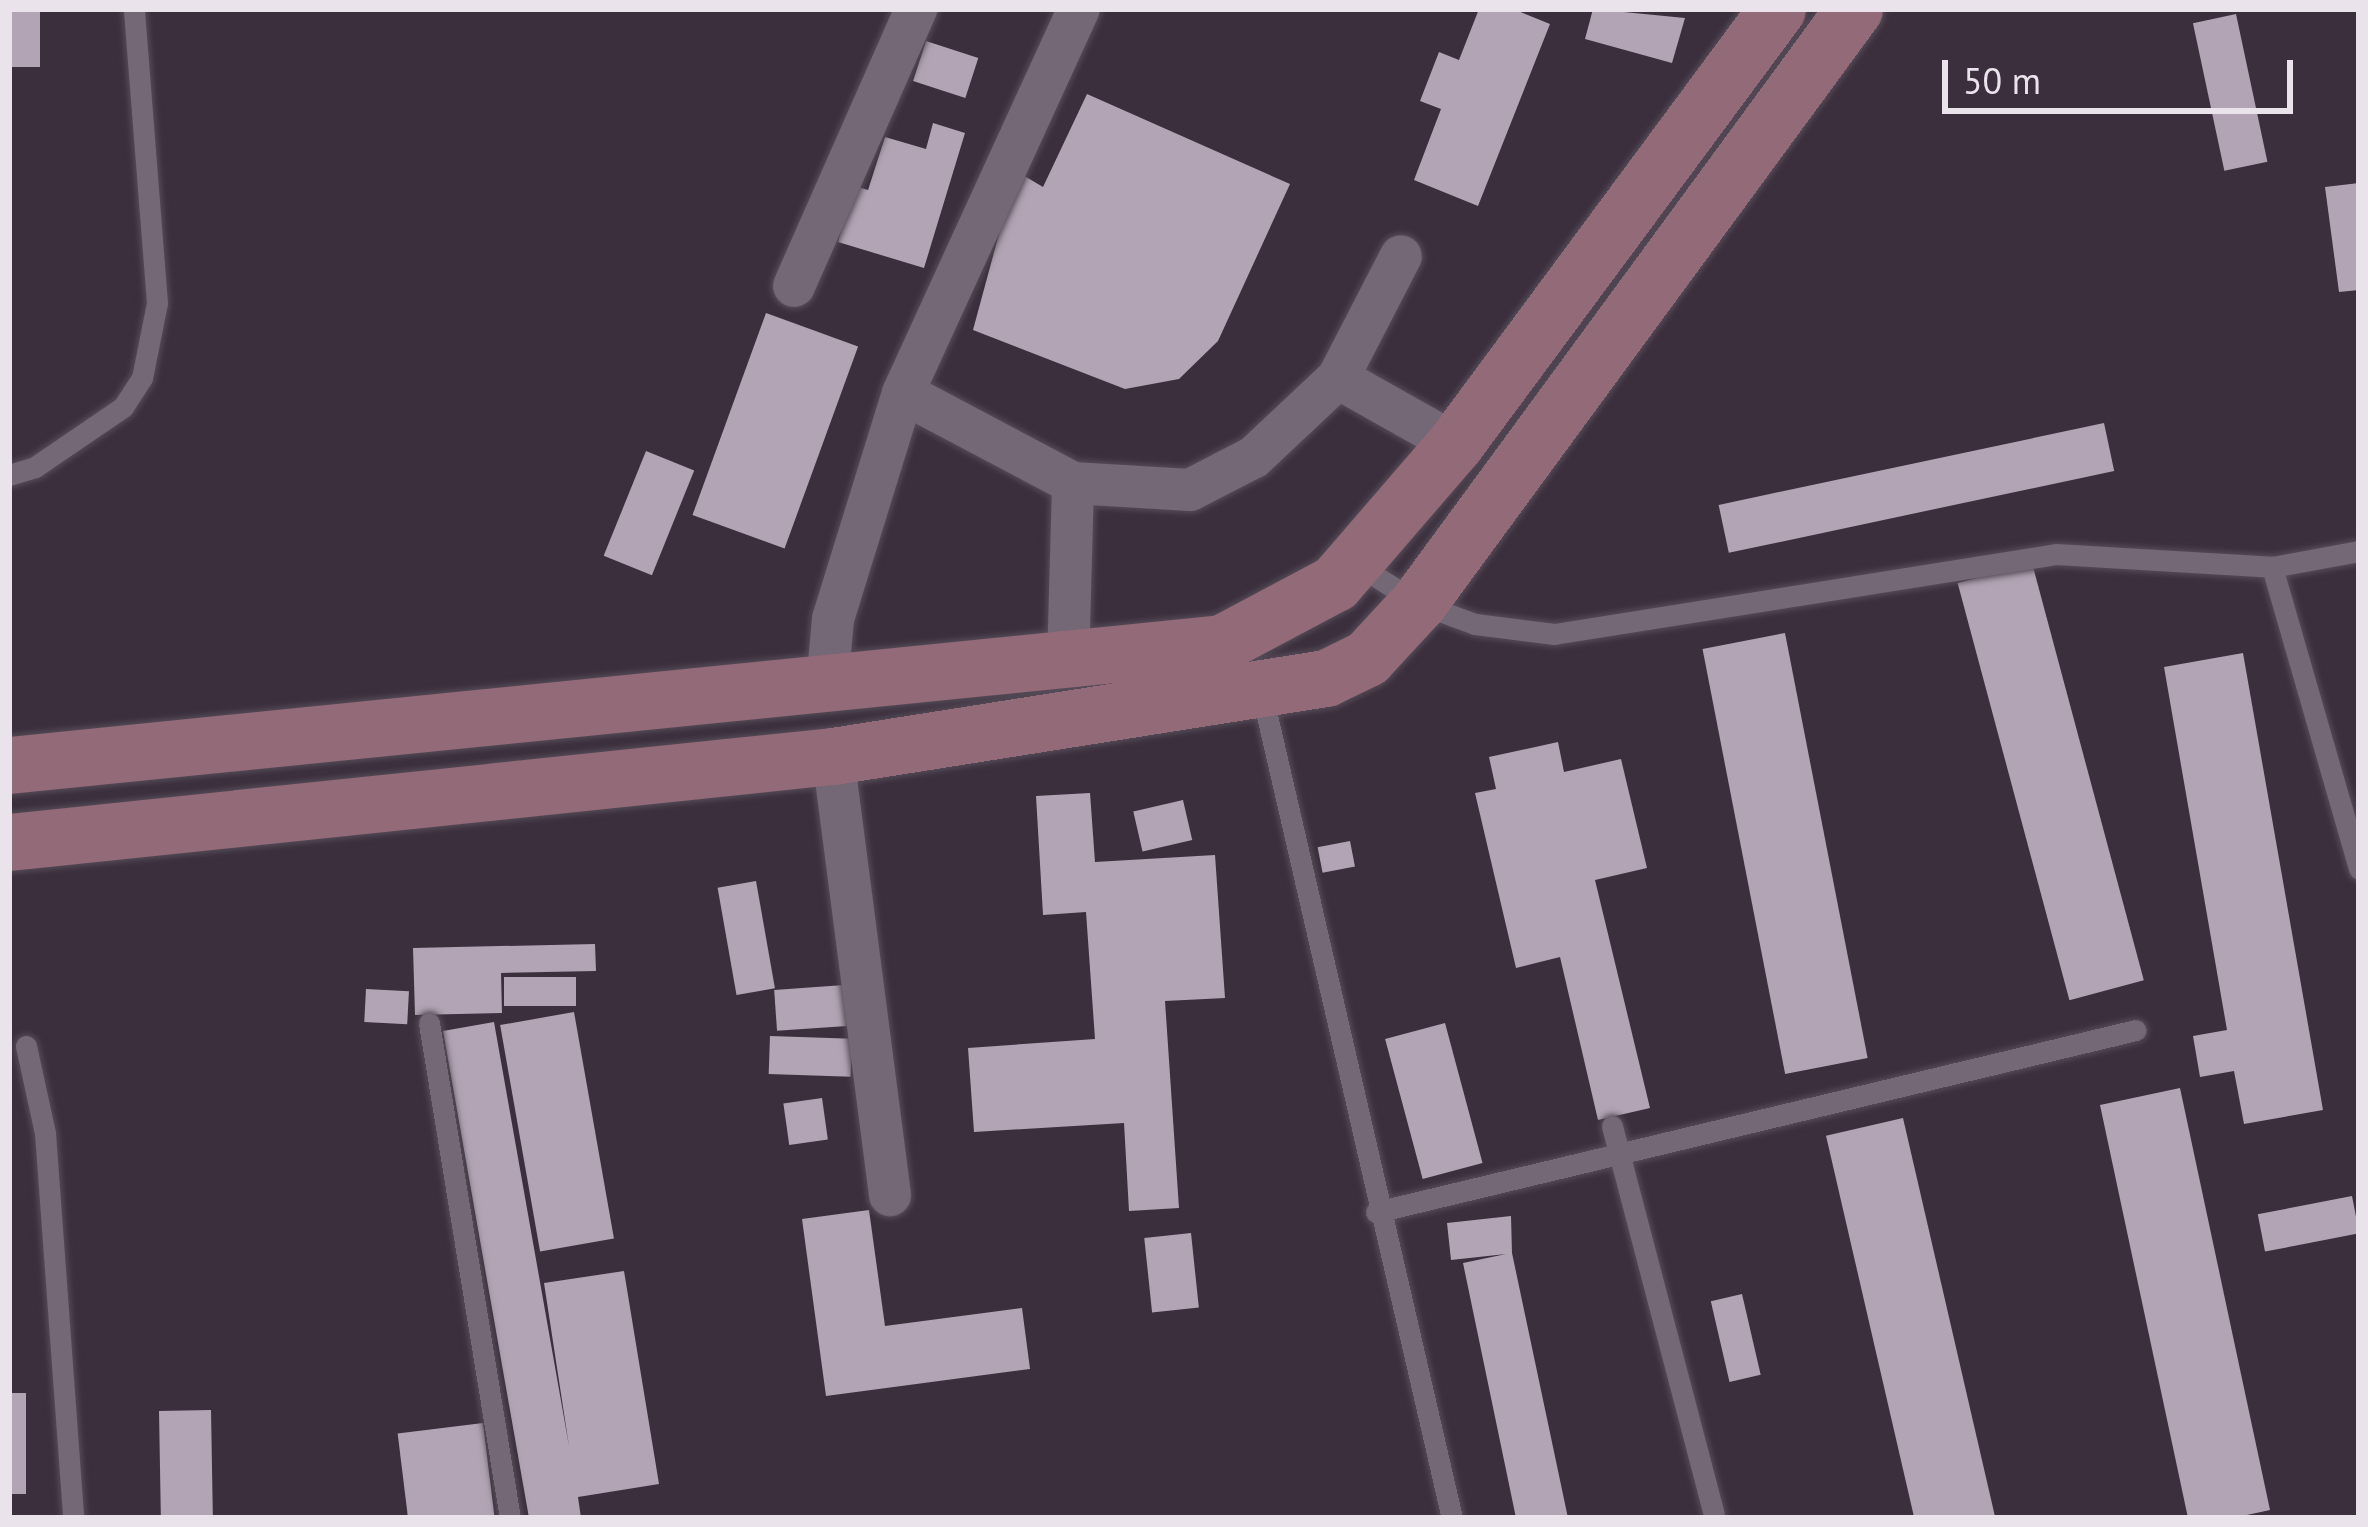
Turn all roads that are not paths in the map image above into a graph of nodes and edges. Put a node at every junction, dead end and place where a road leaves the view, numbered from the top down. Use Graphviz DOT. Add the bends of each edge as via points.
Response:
graph roads {
  1 [pos="134,9"];
  2 [pos="916,9"];
  3 [pos="1079,9"];
  4 [pos="1777,9"];
  5 [pos="1854,9"];
  6 [pos="1401,256"];
  7 [pos="794,286"];
  8 [pos="1338,378"];
  9 [pos="903,393"];
  10 [pos="1455,445"];
  11 [pos="9,475"];
  12 [pos="1073,483"];
  13 [pos="2359,550"];
  14 [pos="1352,562"];
  15 [pos="2272,567"];
  16 [pos="1418,604"];
  17 [pos="1068,664"];
  18 [pos="827,686"];
  19 [pos="1262,694"];
  20 [pos="833,757"];
  21 [pos="9,765"];
  22 [pos="9,842"];
  23 [pos="2359,869"];
  24 [pos="429,1023"];
  25 [pos="2136,1032"];
  26 [pos="26,1046"];
  27 [pos="1612,1126"];
  28 [pos="1619,1154"];
  29 [pos="890,1196"];
  30 [pos="1376,1212"];
  31 [pos="1714,1514"];
  32 [pos="73,1518"];
  33 [pos="510,1518"];
  34 [pos="1452,1518"];
  1 -- 11 [label="lane" via="157,303 142,378 123,407 35,467"];
  2 -- 7 [label="street"];
  3 -- 9 [label="street"];
  4 -- 10 [label="street"];
  5 -- 16 [label="street"];
  6 -- 8 [label="street"];
  8 -- 10 [label="street"];
  8 -- 12 [label="street" via="1254,457 1190,490"];
  9 -- 12 [label="street"];
  9 -- 18 [label="street" via="833,620"];
  10 -- 14 [label="street"];
  12 -- 17 [label="street"];
  13 -- 15 [label="lane"];
  14 -- 16 [label="lane"];
  14 -- 17 [label="street" via="1334,583 1222,643"];
  15 -- 16 [label="lane" via="2056,554 1554,634 1475,623"];
  15 -- 23 [label="lane"];
  16 -- 19 [label="street" via="1367,658"];
  17 -- 18 [label="street"];
  18 -- 21 [label="street"];
  19 -- 20 [label="street"];
  19 -- 30 [label="lane"];
  20 -- 22 [label="street"];
  20 -- 29 [label="street"];
  24 -- 33 [label="lane"];
  25 -- 28 [label="lane"];
  26 -- 32 [label="lane" via="45,1133"];
  27 -- 28 [label="lane"];
  28 -- 30 [label="lane"];
  28 -- 31 [label="lane"];
  30 -- 34 [label="lane"];
}
